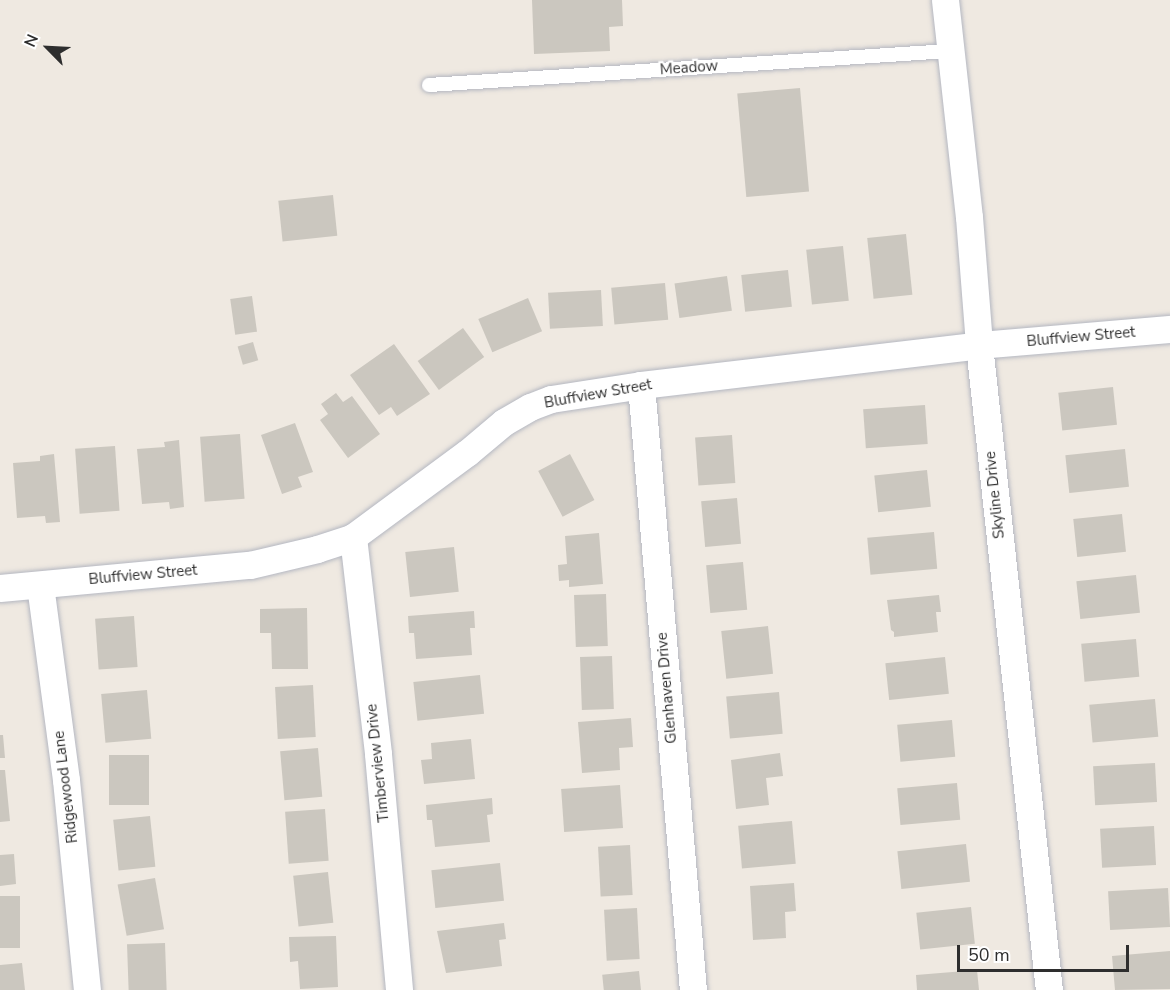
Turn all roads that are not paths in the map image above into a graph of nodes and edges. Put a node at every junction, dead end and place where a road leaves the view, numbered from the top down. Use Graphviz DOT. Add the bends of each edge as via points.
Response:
graph roads {
  1 [pos="945,0"];
  2 [pos="949,51"];
  3 [pos="429,86"];
  4 [pos="1170,329"];
  5 [pos="979,345"];
  6 [pos="641,385"];
  7 [pos="353,537"];
  8 [pos="40,585"];
  9 [pos="0,588"];
  10 [pos="87,990"];
  11 [pos="399,990"];
  12 [pos="693,990"];
  13 [pos="1049,990"];
  1 -- 2 [label="street, Skyline Drive"];
  2 -- 3 [label="lane, Meadow"];
  2 -- 5 [label="street, Skyline Drive" via="969,217"];
  4 -- 5 [label="street, Bluffview Street"];
  5 -- 6 [label="street, Bluffview Street"];
  5 -- 13 [label="street, Skyline Drive"];
  6 -- 7 [label="street, Bluffview Street" via="530,406"];
  6 -- 12 [label="street, Glenhaven Drive"];
  7 -- 8 [label="street, Bluffview Street" via="289,558 250,565"];
  7 -- 11 [label="street, Timberview Drive"];
  8 -- 9 [label="street, Bluffview Street"];
  8 -- 10 [label="street, Ridgewood Lane" via="66,780"];
}
